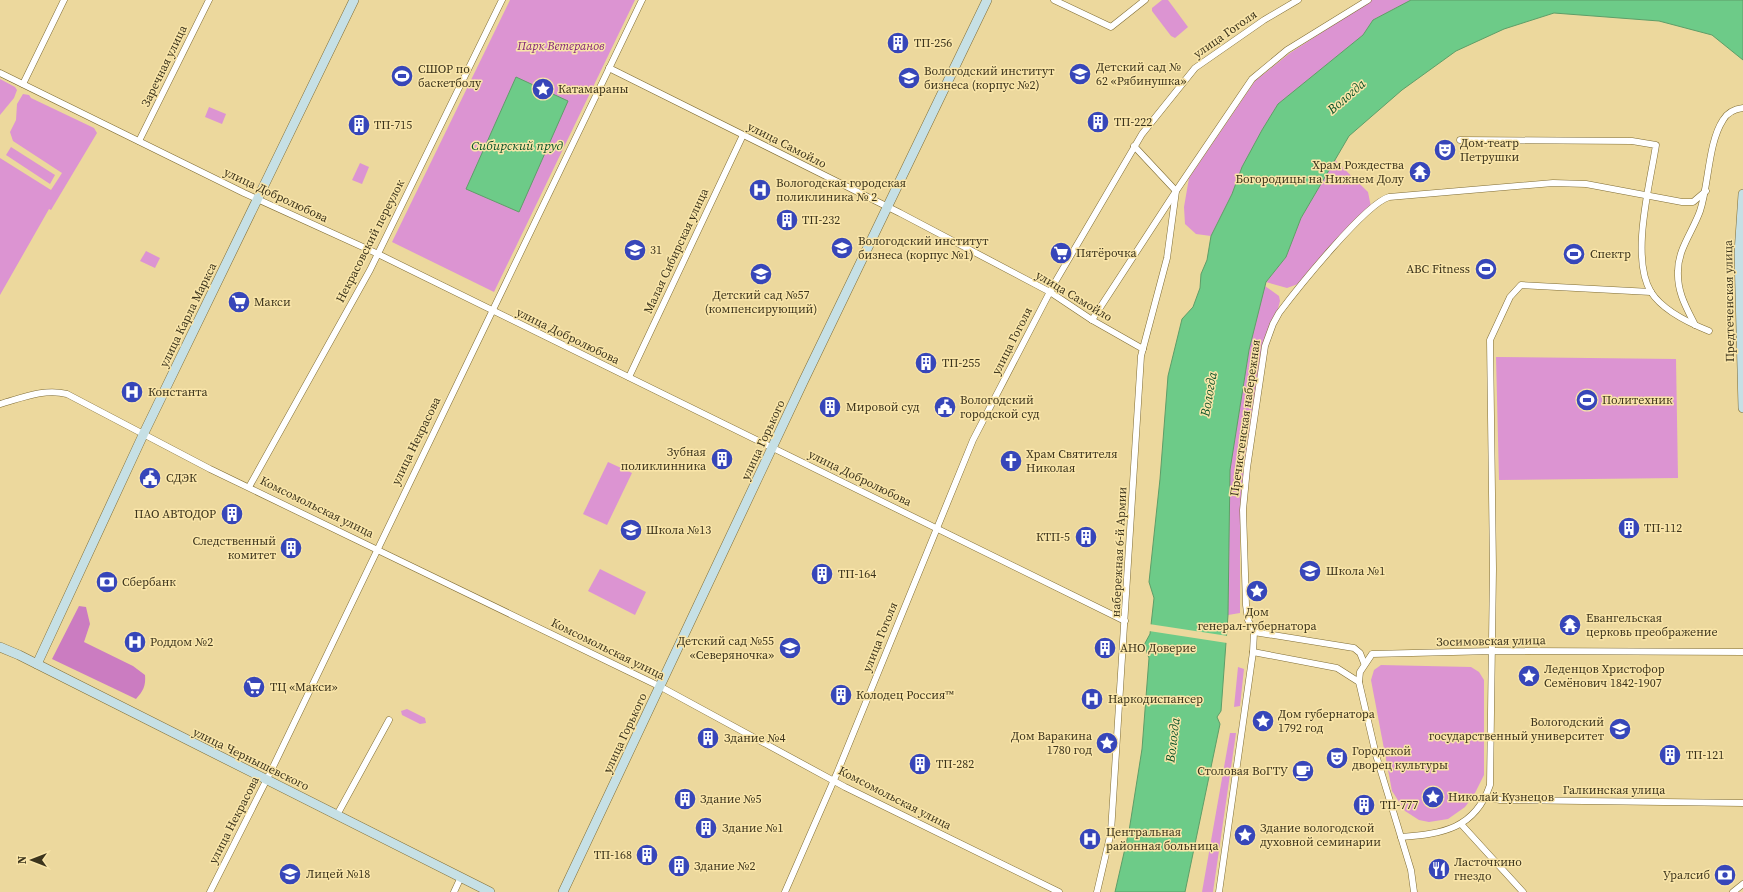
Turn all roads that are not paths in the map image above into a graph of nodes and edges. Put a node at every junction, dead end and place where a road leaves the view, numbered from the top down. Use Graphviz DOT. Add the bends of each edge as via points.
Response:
graph roads {
  1 [pos="64,0"];
  2 [pos="209,0"];
  3 [pos="354,0"];
  4 [pos="502,0"];
  5 [pos="642,0"];
  6 [pos="988,0"];
  7 [pos="1054,0"];
  8 [pos="1145,0"];
  9 [pos="1298,0"];
  10 [pos="1366,0"];
  11 [pos="609,68"];
  12 [pos="0,73"];
  13 [pos="23,84"];
  14 [pos="1743,108"];
  15 [pos="743,135"];
  16 [pos="1460,140"];
  17 [pos="139,141"];
  18 [pos="1134,146"];
  19 [pos="1176,191"];
  20 [pos="1706,191"];
  21 [pos="1743,194"];
  22 [pos="1648,197"];
  23 [pos="258,199"];
  24 [pos="887,207"];
  25 [pos="1742,228"];
  26 [pos="376,253"];
  27 [pos="1050,292"];
  28 [pos="1651,292"];
  29 [pos="491,310"];
  30 [pos="1742,310"];
  31 [pos="1092,320"];
  32 [pos="1694,325"];
  33 [pos="1709,331"];
  34 [pos="1143,349"];
  35 [pos="629,377"];
  36 [pos="0,404"];
  37 [pos="1743,408"];
  38 [pos="143,435"];
  39 [pos="772,447"];
  40 [pos="249,487"];
  41 [pos="937,528"];
  42 [pos="377,549"];
  43 [pos="1125,621"];
  44 [pos="1254,632"];
  45 [pos="0,647"];
  46 [pos="1493,651"];
  47 [pos="1253,652"];
  48 [pos="1743,652"];
  49 [pos="37,664"];
  50 [pos="1364,664"];
  51 [pos="1359,682"];
  52 [pos="661,687"];
  53 [pos="389,720"];
  54 [pos="266,780"];
  55 [pos="834,780"];
  56 [pos="1486,797"];
  57 [pos="1743,803"];
  58 [pos="337,815"];
  59 [pos="1461,824"];
  60 [pos="1401,837"];
  61 [pos="461,877"];
  62 [pos="1743,884"];
  63 [pos="210,892"];
  64 [pos="454,892"];
  65 [pos="490,892"];
  66 [pos="563,892"];
  67 [pos="785,892"];
  68 [pos="1059,892"];
  69 [pos="1097,892"];
  70 [pos="1219,892"];
  71 [pos="1414,892"];
  72 [pos="1523,892"];
  73 [pos="1733,892"];
  1 -- 13 [label="street"];
  2 -- 17 [label="street, Заречная улица"];
  3 -- 23 [label="street, улица Карла Маркса"];
  4 -- 26 [label="street, Некрасовский переулок"];
  5 -- 11 [label="street, улица Некрасова"];
  6 -- 24 [label="street, улица Горького"];
  7 -- 8 [label="street" via="1111,27"];
  9 -- 18 [label="street, улица Гоголя" via="1264,20 1195,68"];
  10 -- 19 [label="street, набережная 6-й Армии" via="1287,50 1252,79"];
  11 -- 15 [label="street, улица Самойло"];
  11 -- 29 [label="street, улица Некрасова"];
  12 -- 13 [label="street, улица Добролюбова"];
  13 -- 17 [label="street, улица Добролюбова"];
  14 -- 20 [label="street" via="1732,111 1721,124 1714,142"];
  15 -- 24 [label="street, улица Самойло"];
  15 -- 35 [label="street, Малая Сибирская улица"];
  16 -- 22 [label="street" via="1632,141 1656,145"];
  17 -- 23 [label="street, улица Добролюбова"];
  18 -- 19 [label="street"];
  18 -- 27 [label="street, улица Гоголя"];
  19 -- 31 [label="street, набережная 6-й Армии"];
  19 -- 34 [label="street, набережная 6-й Армии" via="1168,258"];
  20 -- 22 [label="street, Пречистенская набережная" via="1693,202"];
  20 -- 32 [label="street" via="1695,225 1680,254 1678,269 1680,295"];
  21 -- 25 [label="street, Предтеченская улица"];
  22 -- 28 [label="street" via="1643,223 1641,259 1645,280"];
  22 -- 44 [label="street, Пречистенская набережная" via="1586,184 1553,183 1389,197 1374,205 1339,241 1279,313 1265,346 1243,510 1246,605 1248,620"];
  23 -- 26 [label="street, улица Добролюбова"];
  23 -- 38 [label="street, улица Карла Маркса"];
  24 -- 27 [label="street, улица Самойло"];
  24 -- 39 [label="street, улица Горького"];
  25 -- 30 [label="street, Предтеченская улица"];
  26 -- 29 [label="street, улица Добролюбова"];
  26 -- 40 [label="street, Некрасовский переулок" via="370,270"];
  27 -- 31 [label="street, улица Самойло"];
  27 -- 41 [label="street, улица Гоголя" via="973,440"];
  28 -- 32 [label="street" via="1670,311"];
  28 -- 46 [label="street" via="1521,285 1510,297 1490,340 1494,485"];
  29 -- 35 [label="street, улица Добролюбова"];
  29 -- 42 [label="street, улица Некрасова"];
  30 -- 37 [label="street, Предтеченская улица"];
  31 -- 34 [label="street, улица Самойло"];
  32 -- 33 [label="street"];
  34 -- 43 [label="street, набережная 6-й Армии"];
  35 -- 39 [label="street, улица Добролюбова"];
  36 -- 38 [label="street, Комсомольская улица" via="42,392 58,392 67,394"];
  38 -- 40 [label="street, Комсомольская улица"];
  38 -- 49 [label="street, улица Карла Маркса"];
  39 -- 41 [label="street, улица Добролюбова"];
  39 -- 52 [label="street, улица Горького"];
  40 -- 42 [label="street, Комсомольская улица"];
  41 -- 43 [label="street, улица Добролюбова"];
  41 -- 55 [label="street, улица Гоголя"];
  42 -- 52 [label="street, Комсомольская улица"];
  42 -- 54 [label="street, улица Некрасова"];
  43 -- 69 [label="street, набережная 6-й Армии" via="1111,832"];
  44 -- 47 [label="street, Пречистенская набережная"];
  44 -- 50 [label="street" via="1354,648 1360,653"];
  45 -- 49 [label="street, улица Чернышевского"];
  46 -- 48 [label="street, Зосимовская улица"];
  46 -- 50 [label="street, Зосимовская улица" via="1372,654"];
  46 -- 56 [label="street" via="1491,776"];
  47 -- 51 [label="street" via="1337,668"];
  47 -- 70 [label="street, Пречистенская набережная"];
  49 -- 54 [label="street, улица Чернышевского"];
  50 -- 51 [label="street"];
  51 -- 60 [label="street" via="1376,755"];
  52 -- 55 [label="street, Комсомольская улица"];
  52 -- 66 [label="street, улица Горького"];
  53 -- 58 [label="street"];
  54 -- 58 [label="street, улица Чернышевского"];
  54 -- 63 [label="street, улица Некрасова"];
  55 -- 67 [label="street, улица Гоголя"];
  55 -- 68 [label="street, Комсомольская улица"];
  56 -- 57 [label="street, Галкинская улица" via="1500,800"];
  56 -- 59 [label="street"];
  58 -- 61 [label="street, улица Чернышевского"];
  59 -- 60 [label="street" via="1438,833"];
  59 -- 72 [label="street"];
  60 -- 71 [label="street" via="1411,870"];
  61 -- 64 [label="street"];
  61 -- 65 [label="street, улица Чернышевского"];
  62 -- 73 [label="street"];
}
